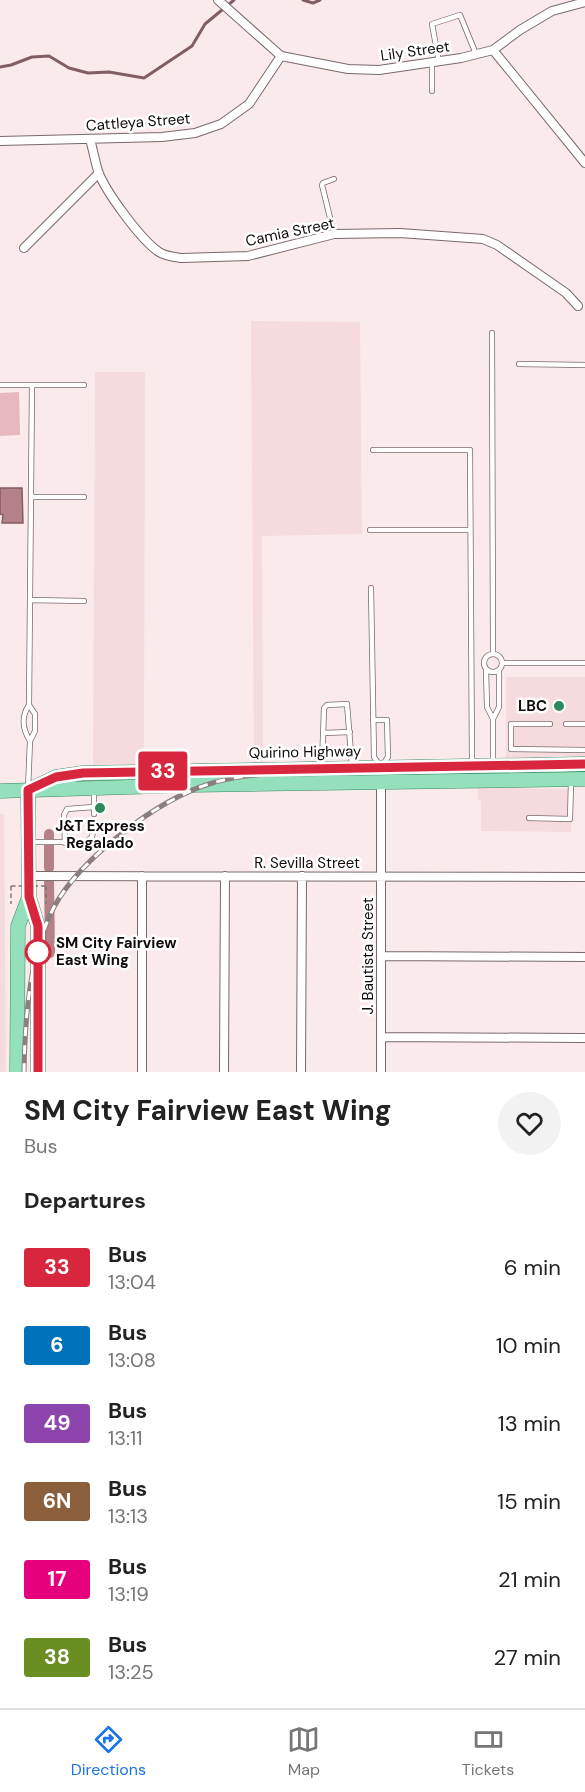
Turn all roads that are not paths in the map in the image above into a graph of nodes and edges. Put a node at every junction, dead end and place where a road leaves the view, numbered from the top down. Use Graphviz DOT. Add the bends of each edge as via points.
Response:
graph roads {
  1 [pos="218,0"];
  2 [pos="585,2"];
  3 [pos="493,50"];
  4 [pos="476,55"];
  5 [pos="281,56"];
  6 [pos="435,62"];
  7 [pos="432,91"];
  8 [pos="90,139"];
  9 [pos="0,141"];
  10 [pos="585,163"];
  11 [pos="99,173"];
  12 [pos="334,179"];
  13 [pos="334,234"];
  14 [pos="24,248"];
  15 [pos="578,306"];
  16 [pos="492,333"];
  17 [pos="519,364"];
  18 [pos="585,364"];
  19 [pos="0,385"];
  20 [pos="32,385"];
  21 [pos="84,385"];
  22 [pos="373,450"];
  23 [pos="31,497"];
  24 [pos="84,497"];
  25 [pos="370,530"];
  26 [pos="470,530"];
  27 [pos="371,588"];
  28 [pos="30,600"];
  29 [pos="84,601"];
  30 [pos="493,653"];
  31 [pos="502,663"];
  32 [pos="585,663"];
  33 [pos="486,670"];
  34 [pos="499,670"];
  35 [pos="29,705"];
  36 [pos="493,719"];
  37 [pos="373,720"];
  38 [pos="550,724"];
  39 [pos="566,724"];
  40 [pos="585,724"];
  41 [pos="350,732"];
  42 [pos="323,733"];
  43 [pos="30,741"];
  44 [pos="585,750"];
  45 [pos="585,764"];
  46 [pos="493,765"];
  47 [pos="472,766"];
  48 [pos="381,767"];
  49 [pos="322,768"];
  50 [pos="352,768"];
  51 [pos="578,779"];
  52 [pos="494,781"];
  53 [pos="381,782"];
  54 [pos="94,787"];
  55 [pos="28,790"];
  56 [pos="0,791"];
  57 [pos="94,807"];
  58 [pos="94,814"];
  59 [pos="529,818"];
  60 [pos="94,825"];
  61 [pos="29,842"];
  62 [pos="65,843"];
  63 [pos="29,876"];
  64 [pos="142,876"];
  65 [pos="225,876"];
  66 [pos="302,876"];
  67 [pos="382,876"];
  68 [pos="585,877"];
  69 [pos="29,897"];
  70 [pos="382,956"];
  71 [pos="585,957"];
  72 [pos="381,1036"];
  73 [pos="585,1038"];
  74 [pos="17,1072"];
  75 [pos="38,1072"];
  76 [pos="142,1072"];
  77 [pos="224,1072"];
  78 [pos="301,1072"];
  79 [pos="381,1072"];
  1 -- 5 [label="street, Lily Street"];
  2 -- 3 [label="street" via="552,11"];
  3 -- 4 [label="street, Lily Street"];
  3 -- 10 [label="street"];
  4 -- 6 [label="street, Lily Street"];
  4 -- 6 [label="lane" via="460,15 432,24"];
  5 -- 6 [label="street, Lily Street" via="348,69 379,70"];
  5 -- 8 [label="street, Cattleya Street" via="249,104 221,124 195,133"];
  6 -- 7 [label="lane"];
  8 -- 9 [label="street, Cattleya Street"];
  8 -- 11 [label="street, Camia Street"];
  11 -- 13 [label="street, Camia Street" via="144,238 170,256 248,256"];
  11 -- 14 [label="street"];
  12 -- 13 [label="lane" via="322,185"];
  13 -- 15 [label="street, Camia Street" via="400,233 483,239 566,293"];
  16 -- 30 [label="lane"];
  17 -- 18 [label="lane"];
  19 -- 20 [label="lane"];
  20 -- 21 [label="lane"];
  20 -- 23 [label="lane"];
  22 -- 26 [label="lane" via="470,450"];
  23 -- 24 [label="lane"];
  23 -- 28 [label="lane"];
  25 -- 26 [label="lane"];
  26 -- 47 [label="lane"];
  27 -- 37 [label="lane"];
  28 -- 29 [label="lane"];
  28 -- 35 [label="lane"];
  30 -- 31 [label="lane" via="500,656"];
  30 -- 33 [label="lane" via="484,660"];
  31 -- 32 [label="lane"];
  31 -- 34 [label="lane"];
  33 -- 34 [label="lane"];
  33 -- 36 [label="lane" via="487,707"];
  34 -- 36 [label="lane" via="499,707"];
  35 -- 43 [label="lane" via="24,714 24,731"];
  35 -- 43 [label="lane" via="35,714 35,731"];
  36 -- 46 [label="lane"];
  37 -- 48 [label="lane" via="374,757"];
  37 -- 48 [label="lane" via="387,720 388,757"];
  38 -- 44 [label="lane" via="511,723 511,749"];
  39 -- 40 [label="lane"];
  41 -- 42 [label="lane"];
  41 -- 42 [label="lane" via="348,706 327,705"];
  41 -- 50 [label="lane"];
  42 -- 49 [label="lane"];
  43 -- 55 [label="lane"];
  45 -- 46 [label="main road, Quirino Highway"];
  46 -- 47 [label="main road, Quirino Highway"];
  46 -- 52 [label="lane"];
  47 -- 48 [label="main road, Quirino Highway"];
  48 -- 50 [label="main road, Quirino Highway"];
  48 -- 53 [label="street, J. Bautista Street"];
  49 -- 50 [label="main road, Quirino Highway"];
  49 -- 55 [label="main road, Quirino Highway" via="83,773 56,777"];
  51 -- 52 [label="main road, Quirino Highway"];
  51 -- 59 [label="lane" via="570,819"];
  52 -- 53 [label="main road, Quirino Highway"];
  53 -- 54 [label="main road, Quirino Highway"];
  53 -- 67 [label="street, J. Bautista Street"];
  54 -- 55 [label="main road, Quirino Highway"];
  54 -- 57 [label="lane"];
  55 -- 56 [label="main road, Quirino Highway"];
  55 -- 61 [label="main road"];
  57 -- 58 [label="lane"];
  57 -- 62 [label="lane" via="67,809"];
  60 -- 62 [label="lane" via="89,840"];
  61 -- 62 [label="lane"];
  61 -- 63 [label="main road"];
  63 -- 64 [label="street, R. Sevilla Street"];
  63 -- 69 [label="main road"];
  64 -- 65 [label="street, R. Sevilla Street"];
  64 -- 76 [label="street"];
  65 -- 66 [label="street, R. Sevilla Street"];
  65 -- 77 [label="street"];
  66 -- 67 [label="street, R. Sevilla Street"];
  66 -- 78 [label="street"];
  67 -- 68 [label="street, R. Sevilla Street"];
  67 -- 70 [label="street, J. Bautista Street"];
  69 -- 74 [label="main road" via="18,926"];
  69 -- 75 [label="main road" via="38,926"];
  70 -- 71 [label="street"];
  70 -- 72 [label="street, J. Bautista Street"];
  72 -- 73 [label="street"];
  72 -- 79 [label="street, J. Bautista Street"];
}
